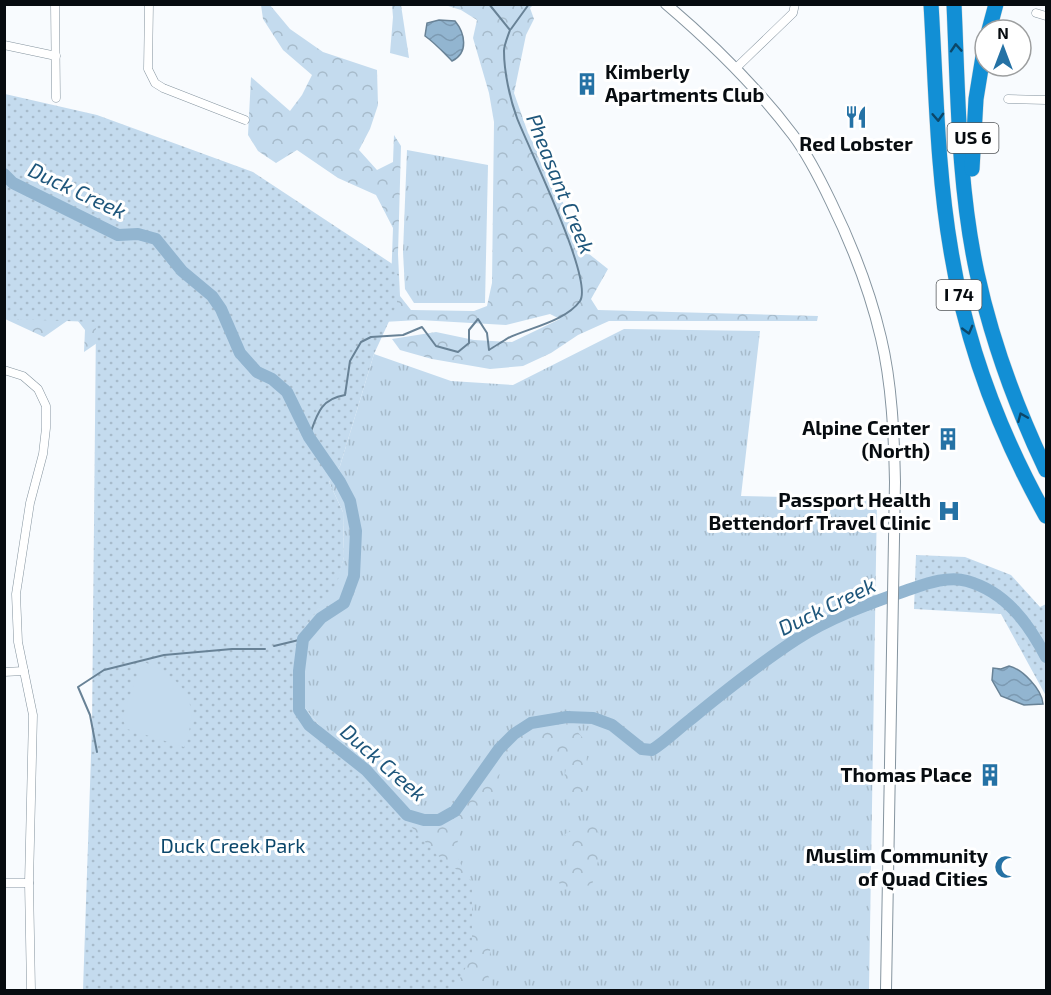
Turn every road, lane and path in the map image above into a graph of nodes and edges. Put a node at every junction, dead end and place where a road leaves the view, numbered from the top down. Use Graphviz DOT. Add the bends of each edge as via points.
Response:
graph roads {
  1 [pos="55,4"];
  2 [pos="149,4"];
  3 [pos="666,4"];
  4 [pos="795,4"];
  5 [pos="922,4"];
  6 [pos="932,4"];
  7 [pos="954,4"];
  8 [pos="1036,13"];
  9 [pos="1047,16"];
  10 [pos="4,45"];
  11 [pos="56,56"];
  12 [pos="935,58"];
  13 [pos="736,68"];
  14 [pos="979,78"];
  15 [pos="56,98"];
  16 [pos="1008,99"];
  17 [pos="1047,100"];
  18 [pos="245,120"];
  19 [pos="970,232"];
  20 [pos="4,370"];
  21 [pos="1047,470"];
  22 [pos="1047,516"];
  23 [pos="24,671"];
  24 [pos="4,672"];
  25 [pos="4,883"];
  26 [pos="28,883"];
  27 [pos="31,990"];
  28 [pos="886,990"];
  1 -- 11 [label="street"];
  2 -- 18 [label="street" via="148,69 155,83"];
  3 -- 13 [label="main road"];
  4 -- 13 [label="street" via="793,13"];
  5 -- 12 [label="highway" via="926,43"];
  6 -- 12 [label="highway, I 74"];
  19 -- 7 [label="highway, I 74, one-way"];
  8 -- 9 [label="street"];
  10 -- 11 [label="street"];
  11 -- 15 [label="street"];
  12 -- 22 [label="highway, I 74, one-way" via="944,203 960,299 991,399"];
  13 -- 28 [label="main road" via="794,136 846,231 885,361 894,435"];
  14 -- 19 [label="highway, US 6"];
  16 -- 17 [label="street"];
  21 -- 19 [label="highway, I 74, one-way" via="998,353"];
  20 -- 23 [label="street" via="22,376 38,389 46,406 43,454 30,503 16,594"];
  23 -- 24 [label="street"];
  23 -- 26 [label="street" via="33,715"];
  25 -- 26 [label="street"];
  26 -- 27 [label="street"];
}
